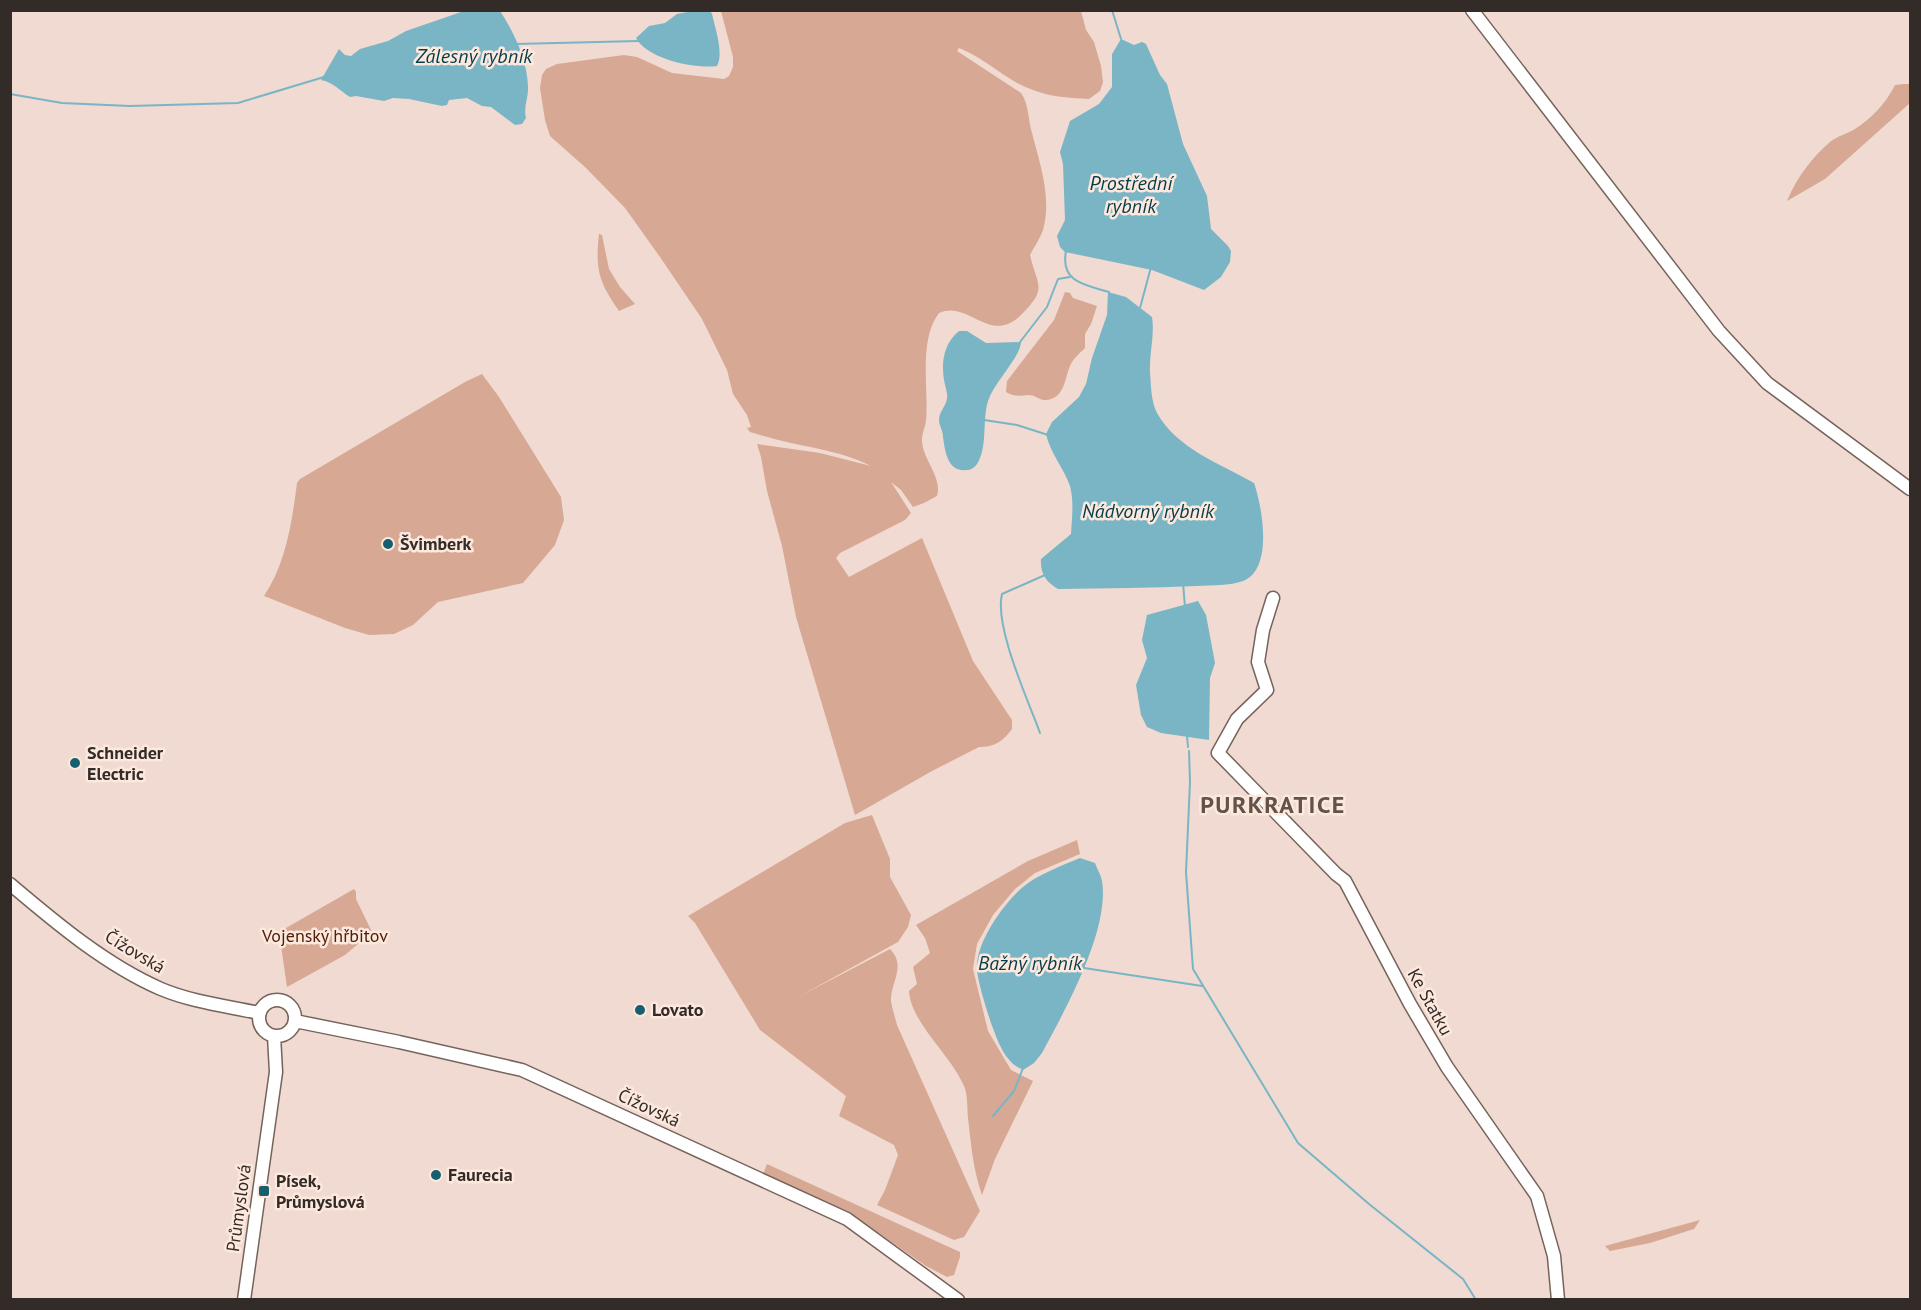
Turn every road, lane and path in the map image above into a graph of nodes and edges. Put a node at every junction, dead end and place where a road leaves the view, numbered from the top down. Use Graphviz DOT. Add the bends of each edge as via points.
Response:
graph roads {
  1 [pos="1472,10"];
  2 [pos="1911,489"];
  3 [pos="1273,598"];
  4 [pos="10,884"];
  5 [pos="260,1013"];
  6 [pos="295,1021"];
  7 [pos="274,1036"];
  8 [pos="244,1299"];
  9 [pos="958,1299"];
  10 [pos="1558,1299"];
  1 -- 2 [label="street" via="1719,332 1767,383"];
  3 -- 10 [label="street, Ke Statku" via="1258,662 1267,690 1237,719 1218,753 1346,881 1447,1067 1538,1196 1554,1256"];
  4 -- 5 [label="street, Čížovská" via="94,950 136,976 190,998"];
  5 -- 6 [label="street" via="268,1002 281,1000 291,1006"];
  5 -- 7 [label="street" via="261,1028"];
  6 -- 7 [label="street" via="289,1032"];
  6 -- 9 [label="street, Čížovská" via="522,1070 847,1219"];
  7 -- 8 [label="street, Průmyslová" via="276,1072"];
}
